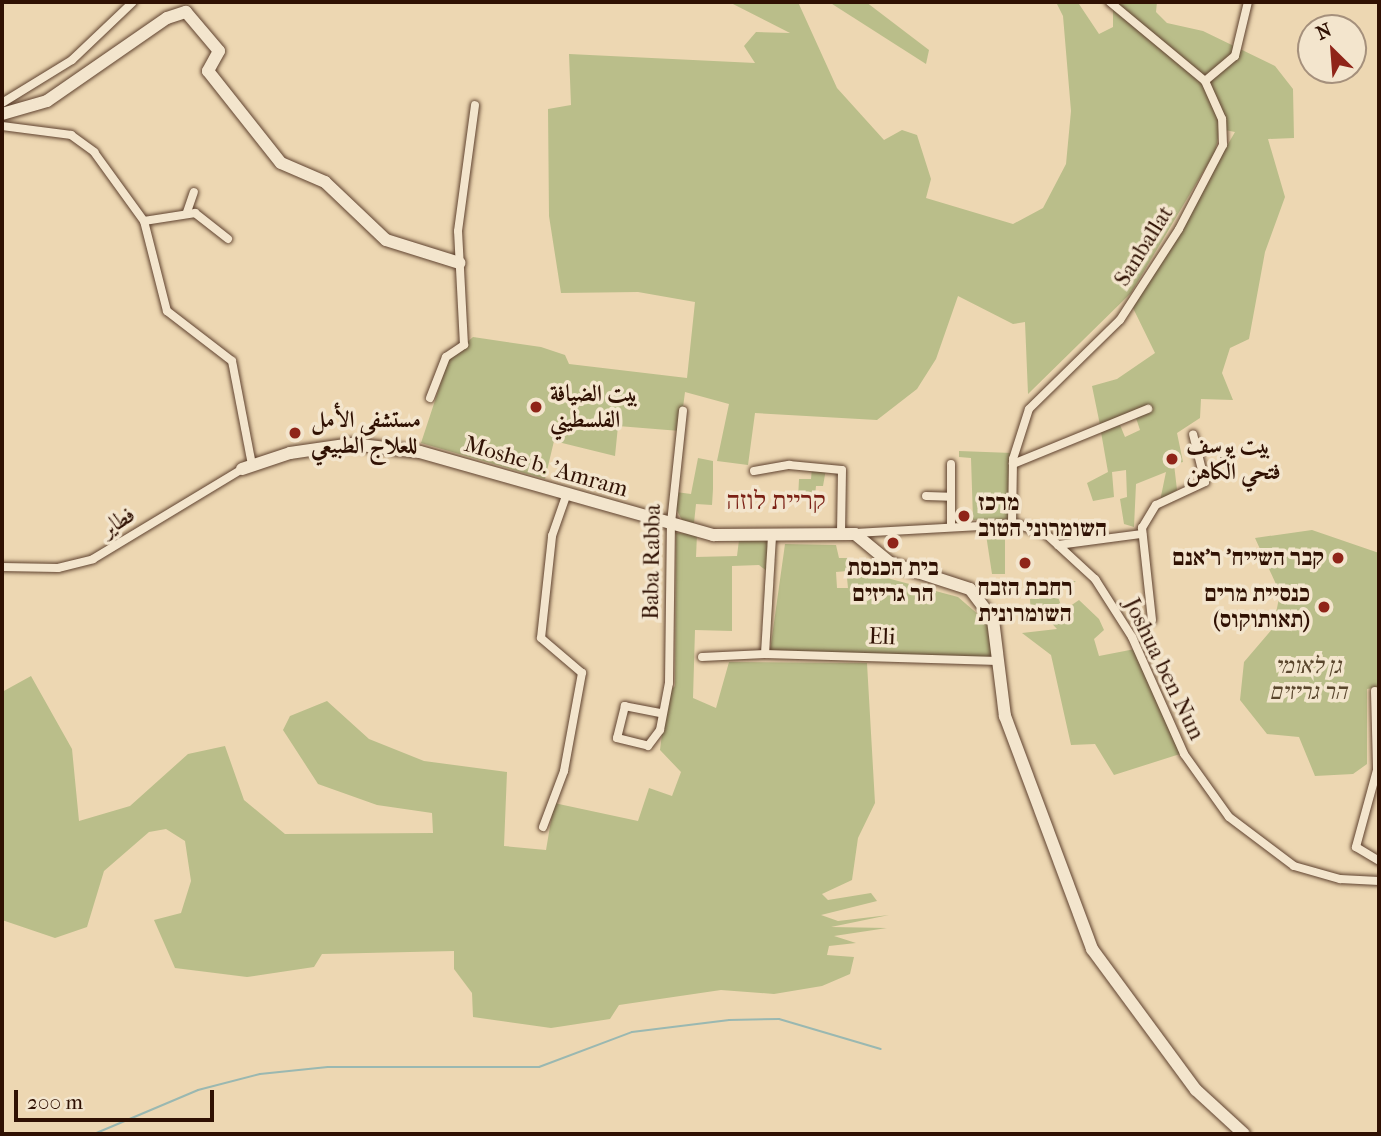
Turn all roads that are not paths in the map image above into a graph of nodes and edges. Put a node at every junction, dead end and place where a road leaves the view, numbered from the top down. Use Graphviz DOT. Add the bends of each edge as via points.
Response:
graph roads {
  1 [pos="133,2"];
  2 [pos="1110,2"];
  3 [pos="1248,2"];
  4 [pos="1205,82"];
  5 [pos="2,103"];
  6 [pos="475,105"];
  7 [pos="2,114"];
  8 [pos="2,126"];
  9 [pos="194,192"];
  10 [pos="187,212"];
  11 [pos="144,221"];
  12 [pos="228,239"];
  13 [pos="460,263"];
  14 [pos="430,398"];
  15 [pos="1148,409"];
  16 [pos="683,411"];
  17 [pos="1193,434"];
  18 [pos="951,464"];
  19 [pos="1013,464"];
  20 [pos="247,467"];
  21 [pos="754,471"];
  22 [pos="566,496"];
  23 [pos="926,496"];
  24 [pos="950,497"];
  25 [pos="671,523"];
  26 [pos="1012,524"];
  27 [pos="951,526"];
  28 [pos="847,533"];
  29 [pos="1142,534"];
  30 [pos="772,537"];
  31 [pos="1058,545"];
  32 [pos="2,566"];
  33 [pos="1152,620"];
  34 [pos="765,654"];
  35 [pos="702,657"];
  36 [pos="998,661"];
  37 [pos="1375,691"];
  38 [pos="660,713"];
  39 [pos="1378,773"];
  40 [pos="543,827"];
  41 [pos="1379,861"];
  42 [pos="1379,881"];
  43 [pos="1244,1134"];
  1 -- 5 [label="street" via="72,60"];
  2 -- 4 [label="street, Sanballat"];
  3 -- 4 [label="street" via="1235,56"];
  4 -- 19 [label="street, Sanballat" via="1224,126 1219,158 1119,320 1028,409"];
  6 -- 13 [label="street"];
  7 -- 13 [label="street" via="47,100 167,18 186,12 219,51 208,71 281,163 325,182 386,240"];
  8 -- 11 [label="street" via="71,135 94,152"];
  9 -- 10 [label="street"];
  10 -- 11 [label="street"];
  10 -- 12 [label="street"];
  11 -- 20 [label="street" via="167,311 232,361"];
  13 -- 14 [label="street" via="464,345 446,357"];
  15 -- 19 [label="street"];
  16 -- 25 [label="street, Baba Rabba"];
  17 -- 29 [label="street" via="1205,482 1156,505"];
  18 -- 24 [label="street"];
  19 -- 26 [label="street, Sanballat"];
  20 -- 22 [label="street, Moshe b. 'Amram" via="362,444 426,453"];
  20 -- 32 [label="street, فطاير" via="93,559 54,568"];
  21 -- 28 [label="street" via="789,464 842,471"];
  22 -- 25 [label="street, Moshe b. 'Amram"];
  22 -- 40 [label="street" via="552,536 541,638 582,673 564,771"];
  23 -- 24 [label="street"];
  24 -- 27 [label="street"];
  25 -- 30 [label="street, Moshe b. 'Amram" via="722,537"];
  25 -- 38 [label="street, Baba Rabba" via="669,683"];
  26 -- 27 [label="street, Joshua ben Nun"];
  26 -- 31 [label="street, Joshua ben Nun" via="1035,527"];
  27 -- 28 [label="street, Joshua ben Nun"];
  28 -- 30 [label="street, Moshe b. 'Amram"];
  28 -- 36 [label="street" via="890,563 978,595 993,620"];
  29 -- 31 [label="street"];
  29 -- 33 [label="street"];
  30 -- 34 [label="street"];
  31 -- 42 [label="street, Joshua ben Nun" via="1095,579 1132,637 1185,754 1229,817 1294,866 1340,879"];
  34 -- 35 [label="street, Eli"];
  34 -- 36 [label="street, Eli"];
  36 -- 43 [label="street" via="1006,721 1092,949 1192,1086"];
  37 -- 39 [label="street"];
  38 -- 38 [label="street, Baba Rabba" via="625,706 617,738 652,745"];
  39 -- 41 [label="street" via="1356,847"];
}
